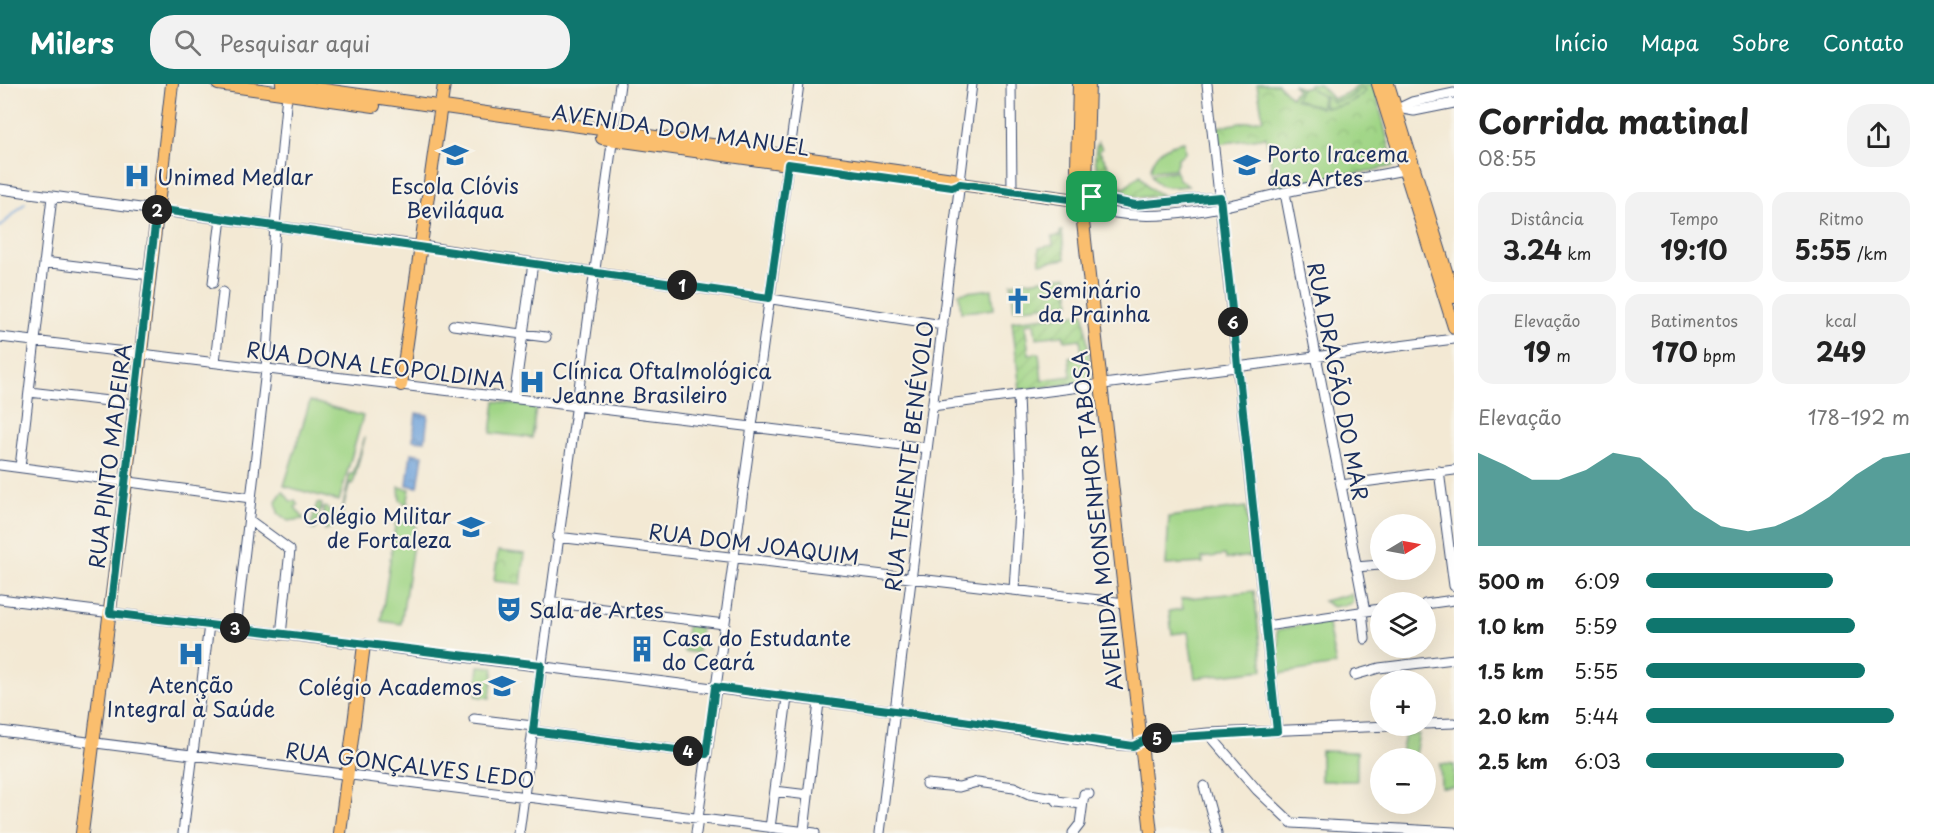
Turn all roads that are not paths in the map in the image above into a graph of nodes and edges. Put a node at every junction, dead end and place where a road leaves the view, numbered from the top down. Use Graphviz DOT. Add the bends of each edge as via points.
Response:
graph roads {
  1 [pos="172,84"];
  2 [pos="218,84"];
  3 [pos="444,84"];
  4 [pos="620,84"];
  5 [pos="799,84"];
  6 [pos="972,84"];
  7 [pos="1011,84"];
  8 [pos="1079,84"];
  9 [pos="1089,84"];
  10 [pos="1207,84"];
  11 [pos="1378,84"];
  12 [pos="1388,84"];
  13 [pos="286,87"];
  14 [pos="1454,93"];
  15 [pos="1454,104"];
  16 [pos="440,111"];
  17 [pos="1395,111"];
  18 [pos="613,135"];
  19 [pos="788,160"];
  20 [pos="1409,169"];
  21 [pos="960,184"];
  22 [pos="0,189"];
  23 [pos="1012,191"];
  24 [pos="1285,193"];
  25 [pos="52,197"];
  26 [pos="1079,199"];
  27 [pos="1220,202"];
  28 [pos="157,209"];
  29 [pos="221,223"];
  30 [pos="275,225"];
  31 [pos="422,246"];
  32 [pos="44,262"];
  33 [pos="533,263"];
  34 [pos="594,272"];
  35 [pos="150,275"];
  36 [pos="213,283"];
  37 [pos="223,292"];
  38 [pos="1454,297"];
  39 [pos="769,298"];
  40 [pos="453,325"];
  41 [pos="943,325"];
  42 [pos="1454,327"];
  43 [pos="523,334"];
  44 [pos="0,337"];
  45 [pos="546,337"];
  46 [pos="1454,339"];
  47 [pos="35,340"];
  48 [pos="141,353"];
  49 [pos="1316,358"];
  50 [pos="215,362"];
  51 [pos="1238,369"];
  52 [pos="266,370"];
  53 [pos="401,385"];
  54 [pos="1101,385"];
  55 [pos="29,392"];
  56 [pos="1018,395"];
  57 [pos="514,398"];
  58 [pos="135,404"];
  59 [pos="575,405"];
  60 [pos="932,406"];
  61 [pos="750,427"];
  62 [pos="927,448"];
  63 [pos="0,465"];
  64 [pos="20,467"];
  65 [pos="1454,470"];
  66 [pos="1439,471"];
  67 [pos="126,482"];
  68 [pos="1341,484"];
  69 [pos="251,498"];
  70 [pos="249,520"];
  71 [pos="557,537"];
  72 [pos="733,558"];
  73 [pos="1370,566"];
  74 [pos="1356,567"];
  75 [pos="911,580"];
  76 [pos="1454,586"];
  77 [pos="1014,590"];
  78 [pos="0,599"];
  79 [pos="1454,600"];
  80 [pos="549,602"];
  81 [pos="1436,602"];
  82 [pos="1125,603"];
  83 [pos="1370,610"];
  84 [pos="1363,611"];
  85 [pos="110,613"];
  86 [pos="724,624"];
  87 [pos="209,625"];
  88 [pos="1266,626"];
  89 [pos="236,628"];
  90 [pos="281,635"];
  91 [pos="1365,639"];
  92 [pos="364,645"];
  93 [pos="1454,659"];
  94 [pos="541,665"];
  95 [pos="1355,675"];
  96 [pos="715,687"];
  97 [pos="787,698"];
  98 [pos="819,702"];
  99 [pos="895,711"];
  100 [pos="474,719"];
  101 [pos="1454,723"];
  102 [pos="1436,724"];
  103 [pos="1370,727"];
  104 [pos="533,729"];
  105 [pos="0,731"];
  106 [pos="1277,731"];
  107 [pos="1208,733"];
  108 [pos="93,742"];
  109 [pos="1141,742"];
  110 [pos="706,754"];
  111 [pos="193,755"];
  112 [pos="348,774"];
  113 [pos="926,784"];
  114 [pos="1204,786"];
  115 [pos="775,791"];
  116 [pos="1089,794"];
  117 [pos="808,795"];
  118 [pos="524,797"];
  119 [pos="1082,804"];
  120 [pos="698,819"];
  121 [pos="770,828"];
  122 [pos="1328,830"];
  123 [pos="804,831"];
  124 [pos="1420,832"];
  125 [pos="1454,832"];
  126 [pos="82,833"];
  127 [pos="183,833"];
  128 [pos="340,833"];
  129 [pos="519,833"];
  130 [pos="696,833"];
  131 [pos="815,833"];
  132 [pos="880,833"];
  133 [pos="1073,833"];
  134 [pos="1150,833"];
  135 [pos="1216,833"];
  1 -- 28 [label="main road, RUA PINTO MADEIRA"];
  2 -- 13 [label="main road, AVENIDA DOM MANUEL"];
  3 -- 16 [label="main road"];
  4 -- 18 [label="street"];
  5 -- 19 [label="street"];
  6 -- 21 [label="street, RUA TENENTE BENÉVOLO"];
  7 -- 23 [label="street"];
  8 -- 26 [label="main road"];
  9 -- 26 [label="main road"];
  10 -- 27 [label="street"];
  11 -- 17 [label="main road"];
  12 -- 17 [label="main road"];
  13 -- 16 [label="main road, AVENIDA DOM MANUEL"];
  13 -- 30 [label="street"];
  14 -- 17 [label="street" via="1412,102"];
  15 -- 17 [label="street"];
  16 -- 18 [label="main road, AVENIDA DOM MANUEL"];
  16 -- 31 [label="main road"];
  17 -- 20 [label="main road"];
  18 -- 19 [label="main road, AVENIDA DOM MANUEL"];
  18 -- 34 [label="street"];
  19 -- 21 [label="main road, AVENIDA DOM MANUEL" via="953,179"];
  19 -- 39 [label="street"];
  20 -- 24 [label="street"];
  20 -- 38 [label="main road"];
  20 -- 42 [label="main road"];
  21 -- 23 [label="main road, AVENIDA DOM MANUEL"];
  21 -- 41 [label="street, RUA TENENTE BENÉVOLO"];
  22 -- 25 [label="street"];
  23 -- 26 [label="main road, AVENIDA DOM MANUEL"];
  24 -- 27 [label="street"];
  24 -- 49 [label="street, RUA DRAGÃO DO MAR"];
  25 -- 28 [label="street"];
  25 -- 32 [label="street"];
  26 -- 27 [label="street" via="1100,212 1134,216 1204,210"];
  26 -- 54 [label="main road, AVENIDA MONSENHOR TABOSA"];
  27 -- 51 [label="street"];
  28 -- 29 [label="street"];
  28 -- 35 [label="main road, RUA PINTO MADEIRA"];
  29 -- 30 [label="street"];
  29 -- 36 [label="street"];
  30 -- 31 [label="street"];
  30 -- 52 [label="street"];
  31 -- 33 [label="street"];
  31 -- 53 [label="main road"];
  32 -- 35 [label="street"];
  32 -- 47 [label="street"];
  33 -- 34 [label="street"];
  33 -- 43 [label="street"];
  34 -- 39 [label="street"];
  34 -- 59 [label="street"];
  35 -- 48 [label="main road, RUA PINTO MADEIRA"];
  37 -- 50 [label="street"];
  39 -- 41 [label="street"];
  39 -- 61 [label="street"];
  40 -- 43 [label="street"];
  41 -- 60 [label="street, RUA TENENTE BENÉVOLO"];
  43 -- 45 [label="street"];
  43 -- 57 [label="street"];
  44 -- 47 [label="street, RUA DONA LEOPOLDINA"];
  46 -- 49 [label="street"];
  47 -- 48 [label="street, RUA DONA LEOPOLDINA"];
  47 -- 55 [label="street"];
  48 -- 50 [label="street, RUA DONA LEOPOLDINA"];
  48 -- 58 [label="main road, RUA PINTO MADEIRA"];
  49 -- 51 [label="street"];
  49 -- 68 [label="street, RUA DRAGÃO DO MAR"];
  50 -- 52 [label="street, RUA DONA LEOPOLDINA"];
  51 -- 54 [label="street"];
  51 -- 88 [label="street"];
  52 -- 53 [label="street, RUA DONA LEOPOLDINA"];
  52 -- 69 [label="street"];
  53 -- 57 [label="street, RUA DONA LEOPOLDINA"];
  54 -- 56 [label="street"];
  54 -- 82 [label="main road, AVENIDA MONSENHOR TABOSA"];
  55 -- 58 [label="street"];
  55 -- 64 [label="street"];
  56 -- 60 [label="street"];
  56 -- 77 [label="street" via="1021,477"];
  57 -- 59 [label="street, RUA DONA LEOPOLDINA"];
  58 -- 67 [label="main road, RUA PINTO MADEIRA"];
  59 -- 61 [label="street, RUA DONA LEOPOLDINA"];
  59 -- 71 [label="street"];
  60 -- 62 [label="street, RUA TENENTE BENÉVOLO"];
  61 -- 62 [label="street, RUA DONA LEOPOLDINA"];
  61 -- 72 [label="street"];
  62 -- 75 [label="street, RUA TENENTE BENÉVOLO"];
  63 -- 64 [label="street"];
  64 -- 67 [label="street"];
  65 -- 66 [label="street"];
  66 -- 68 [label="street"];
  66 -- 76 [label="street"];
  67 -- 69 [label="street"];
  67 -- 85 [label="main road, RUA PINTO MADEIRA"];
  68 -- 74 [label="street, RUA DRAGÃO DO MAR"];
  69 -- 70 [label="street"];
  70 -- 89 [label="street"];
  70 -- 90 [label="street" via="290,550"];
  71 -- 72 [label="street, RUA DOM JOAQUIM"];
  71 -- 80 [label="street"];
  72 -- 75 [label="street, RUA DOM JOAQUIM"];
  72 -- 86 [label="street"];
  73 -- 74 [label="street"];
  74 -- 84 [label="street, RUA DRAGÃO DO MAR"];
  75 -- 77 [label="street, RUA DOM JOAQUIM"];
  75 -- 99 [label="street, RUA TENENTE BENÉVOLO"];
  77 -- 82 [label="street, RUA DOM JOAQUIM"];
  78 -- 85 [label="street"];
  79 -- 81 [label="street"];
  80 -- 86 [label="street"];
  80 -- 94 [label="street"];
  82 -- 109 [label="main road, AVENIDA MONSENHOR TABOSA"];
  83 -- 84 [label="street"];
  84 -- 88 [label="street"];
  84 -- 91 [label="street, RUA DRAGÃO DO MAR"];
  85 -- 87 [label="street"];
  85 -- 108 [label="main road, RUA PINTO MADEIRA"];
  86 -- 96 [label="street"];
  87 -- 89 [label="street"];
  87 -- 111 [label="street"];
  88 -- 106 [label="street"];
  89 -- 90 [label="street"];
  90 -- 92 [label="street"];
  92 -- 94 [label="street"];
  92 -- 112 [label="main road"];
  93 -- 95 [label="street" via="1379,668"];
  94 -- 96 [label="street"];
  94 -- 104 [label="street"];
  96 -- 97 [label="street"];
  96 -- 110 [label="street"];
  97 -- 98 [label="street"];
  97 -- 115 [label="street"];
  98 -- 99 [label="street"];
  98 -- 117 [label="street"];
  99 -- 109 [label="street" via="1107,744 1133,746"];
  99 -- 132 [label="street, RUA TENENTE BENÉVOLO"];
  100 -- 104 [label="street"];
  101 -- 102 [label="street"];
  103 -- 106 [label="street"];
  104 -- 110 [label="street"];
  104 -- 118 [label="street"];
  105 -- 108 [label="street, RUA GONÇALVES LEDO"];
  106 -- 107 [label="street"];
  107 -- 109 [label="street"];
  107 -- 122 [label="street" via="1288,821"];
  108 -- 111 [label="street, RUA GONÇALVES LEDO"];
  108 -- 126 [label="main road, RUA PINTO MADEIRA"];
  109 -- 134 [label="main road, AVENIDA MONSENHOR TABOSA"];
  110 -- 120 [label="street"];
  111 -- 112 [label="street, RUA GONÇALVES LEDO"];
  111 -- 127 [label="street"];
  112 -- 118 [label="street, RUA GONÇALVES LEDO"];
  112 -- 128 [label="main road"];
  113 -- 119 [label="street" via="959,787 978,782"];
  114 -- 135 [label="street"];
  115 -- 117 [label="street"];
  115 -- 121 [label="street"];
  116 -- 119 [label="street" via="1084,794"];
  117 -- 123 [label="street"];
  118 -- 120 [label="street, RUA GONÇALVES LEDO"];
  118 -- 129 [label="street"];
  119 -- 133 [label="street" via="1080,824"];
  120 -- 121 [label="street, RUA GONÇALVES LEDO"];
  120 -- 130 [label="street"];
  121 -- 123 [label="street, RUA GONÇALVES LEDO"];
  122 -- 124 [label="street"];
  123 -- 131 [label="street, RUA GONÇALVES LEDO"];
  124 -- 125 [label="street"];
}
